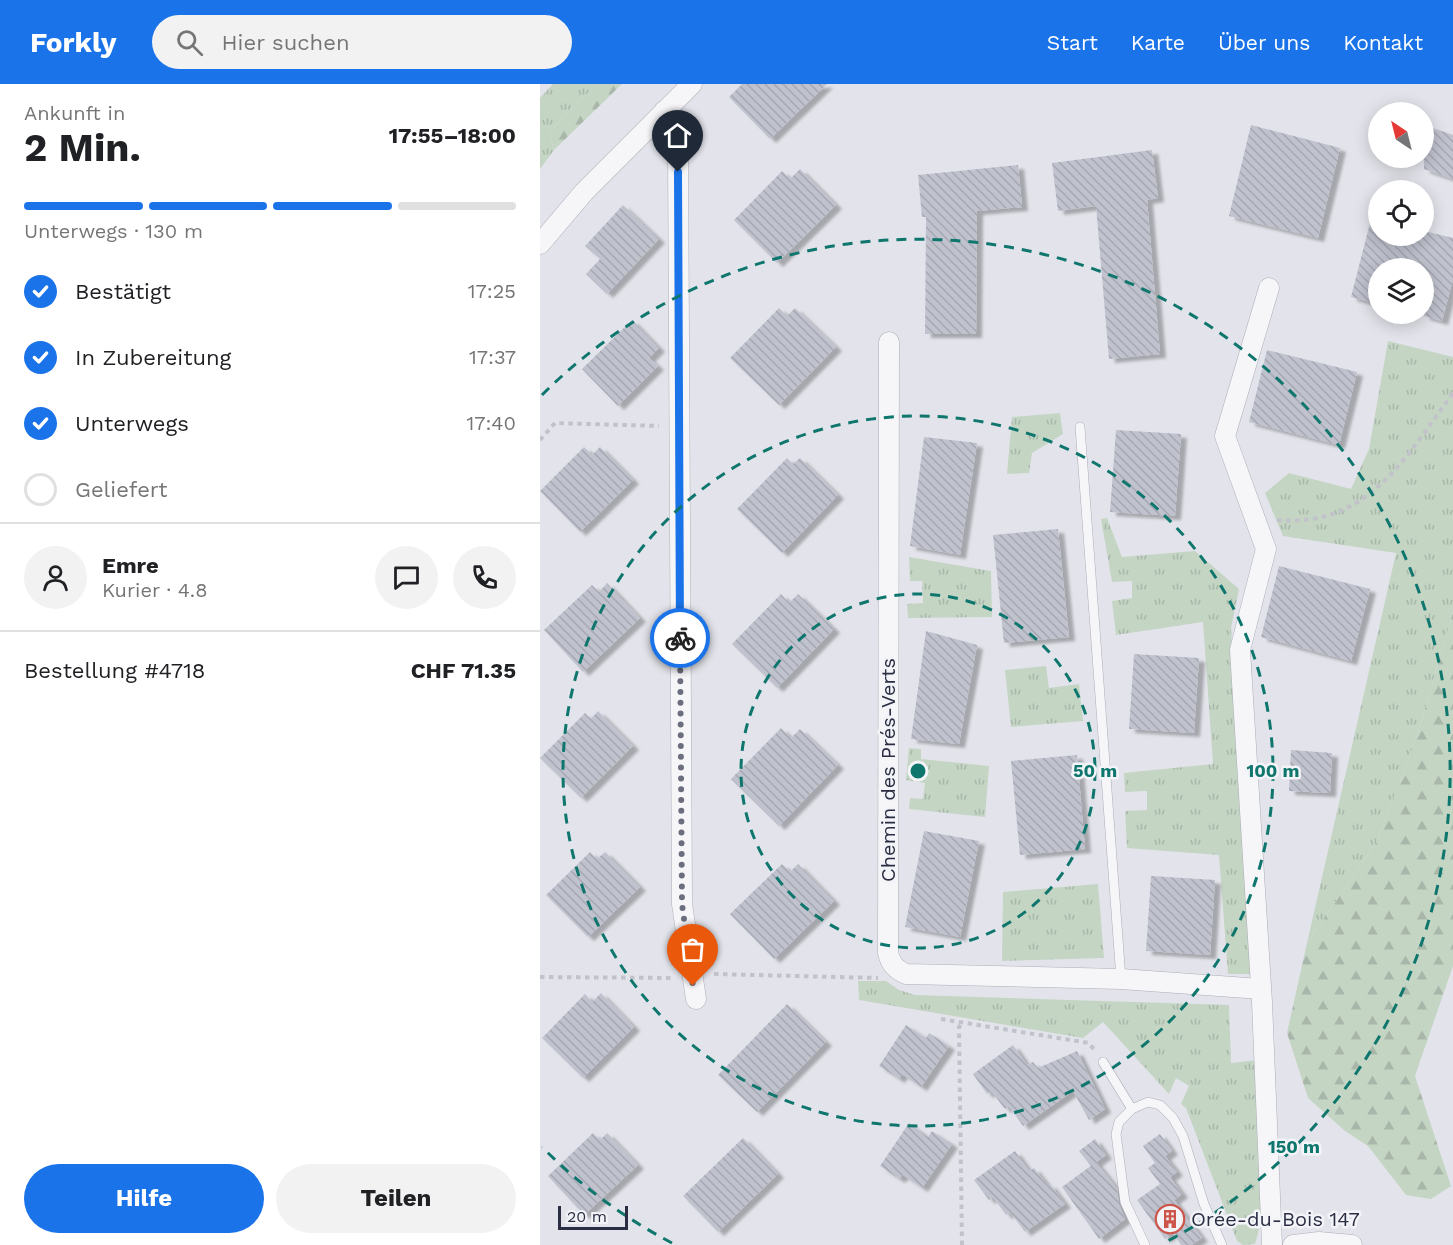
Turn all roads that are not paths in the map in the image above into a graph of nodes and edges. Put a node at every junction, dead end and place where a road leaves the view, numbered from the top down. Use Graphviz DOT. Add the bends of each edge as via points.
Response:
graph roads {
  1 [pos="692,84"];
  2 [pos="664,111"];
  3 [pos="540,244"];
  4 [pos="1269,288"];
  5 [pos="889,342"];
  6 [pos="1080,427"];
  7 [pos="1122,980"];
  8 [pos="1261,989"];
  9 [pos="696,999"];
  10 [pos="1103,1062"];
  11 [pos="1132,1109"];
  12 [pos="1144,1245"];
  13 [pos="1222,1245"];
  14 [pos="1272,1245"];
  15 [pos="1293,1245"];
  16 [pos="1352,1245"];
  1 -- 2 [label="street"];
  2 -- 3 [label="street" via="584,192"];
  2 -- 9 [label="street" via="673,126 678,149 682,904"];
  4 -- 8 [label="street" via="1225,436 1266,549 1240,650"];
  5 -- 7 [label="street, Chemin des Prés-Verts" via="891,963 906,974"];
  6 -- 7 [label="lane"];
  7 -- 8 [label="street, Chemin des Prés-Verts"];
  8 -- 14 [label="street"];
  10 -- 11 [label="lane"];
  11 -- 12 [label="lane" via="1119,1122 1116,1134 1125,1202"];
  11 -- 13 [label="lane" via="1148,1102 1160,1105 1173,1118"];
  15 -- 16 [label="street"];
}
